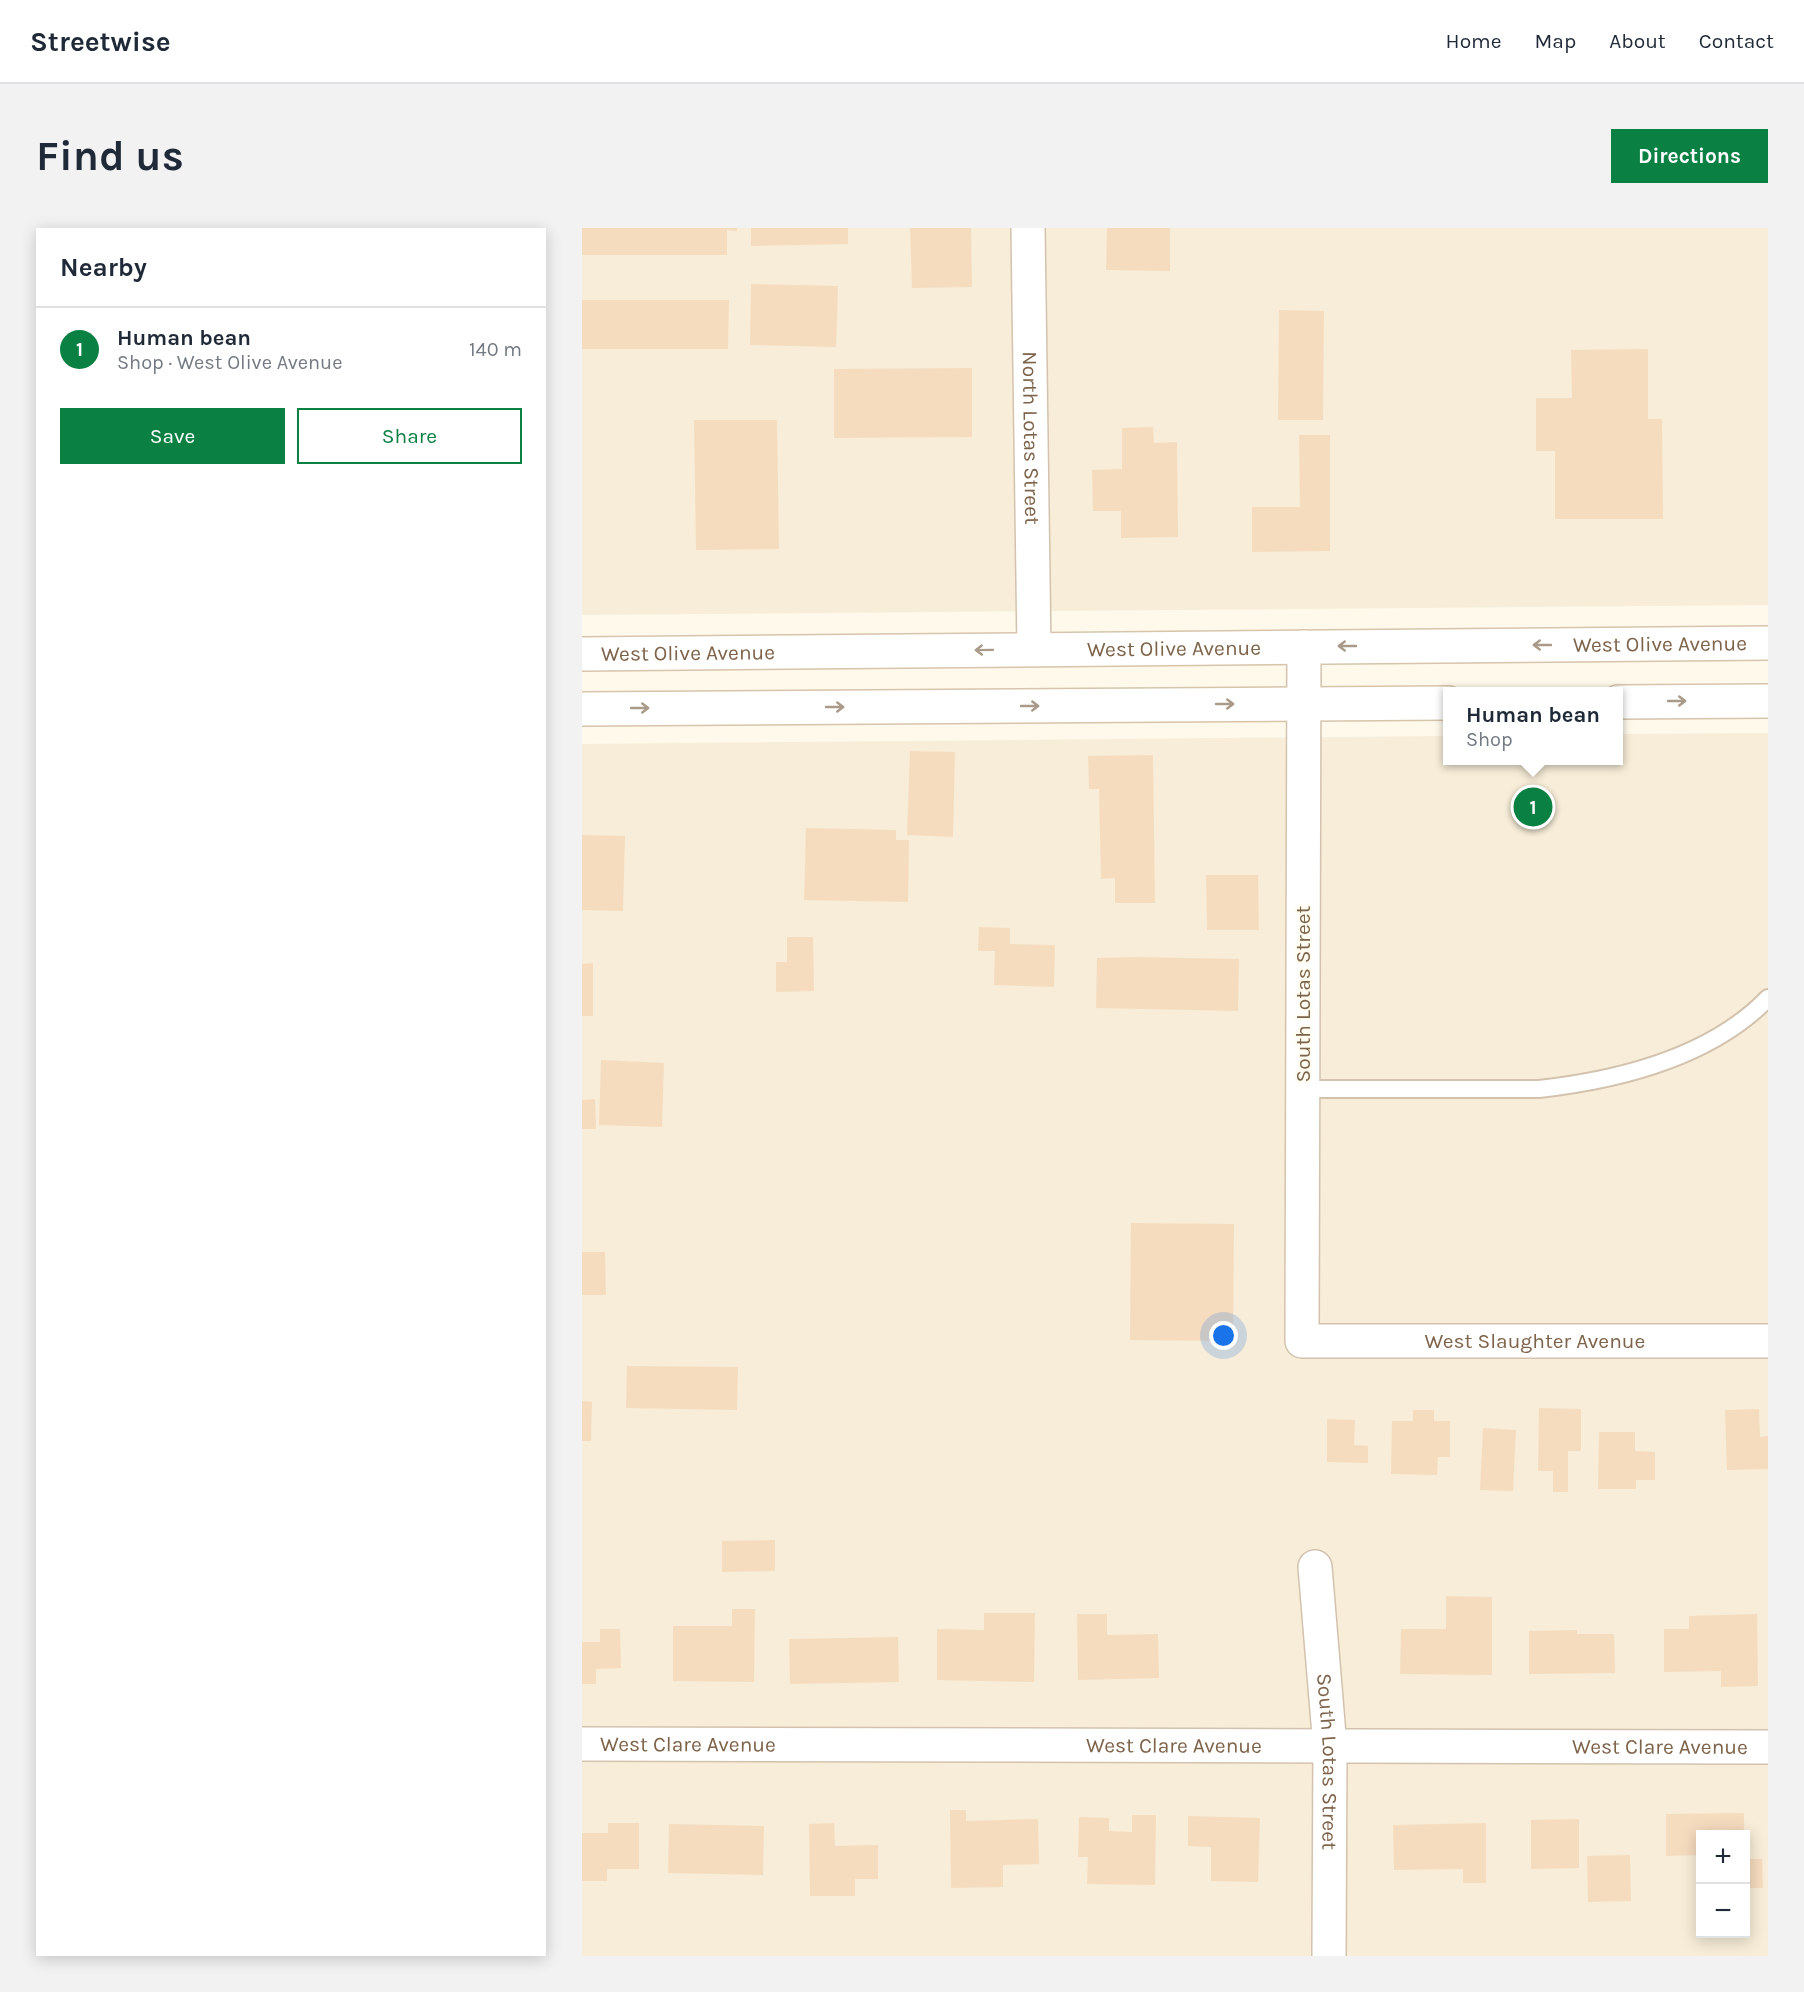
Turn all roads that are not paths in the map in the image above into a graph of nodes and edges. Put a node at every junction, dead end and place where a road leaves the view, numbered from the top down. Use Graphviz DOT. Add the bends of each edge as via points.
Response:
graph roads {
  1 [pos="1028,228"];
  2 [pos="1768,643"];
  3 [pos="1304,647"];
  4 [pos="1034,649"];
  5 [pos="582,654"];
  6 [pos="1768,701"];
  7 [pos="1623,702"];
  8 [pos="1443,703"];
  9 [pos="1304,704"];
  10 [pos="582,709"];
  11 [pos="1768,998"];
  12 [pos="1303,1089"];
  13 [pos="1302,1341"];
  14 [pos="1768,1341"];
  15 [pos="1316,1567"];
  16 [pos="582,1744"];
  17 [pos="1330,1747"];
  18 [pos="1768,1747"];
  19 [pos="1329,1956"];
  1 -- 4 [label="street, North Lotas Street"];
  2 -- 3 [label="street, West Olive Avenue, one-way"];
  3 -- 4 [label="street, West Olive Avenue"];
  3 -- 9 [label="street, South Lotas Street"];
  4 -- 5 [label="street, West Olive Avenue, one-way"];
  7 -- 6 [label="street, one-way"];
  8 -- 9 [label="street"];
  10 -- 9 [label="street, one-way"];
  9 -- 12 [label="street, South Lotas Street"];
  11 -- 12 [label="lane" via="1741,1022 1701,1046 1654,1064 1577,1085 1539,1089"];
  12 -- 13 [label="street, South Lotas Street"];
  13 -- 14 [label="street, West Slaughter Avenue"];
  15 -- 17 [label="street, South Lotas Street"];
  16 -- 17 [label="street, West Clare Avenue"];
  17 -- 18 [label="street, West Clare Avenue"];
  17 -- 19 [label="street, South Lotas Street"];
}
